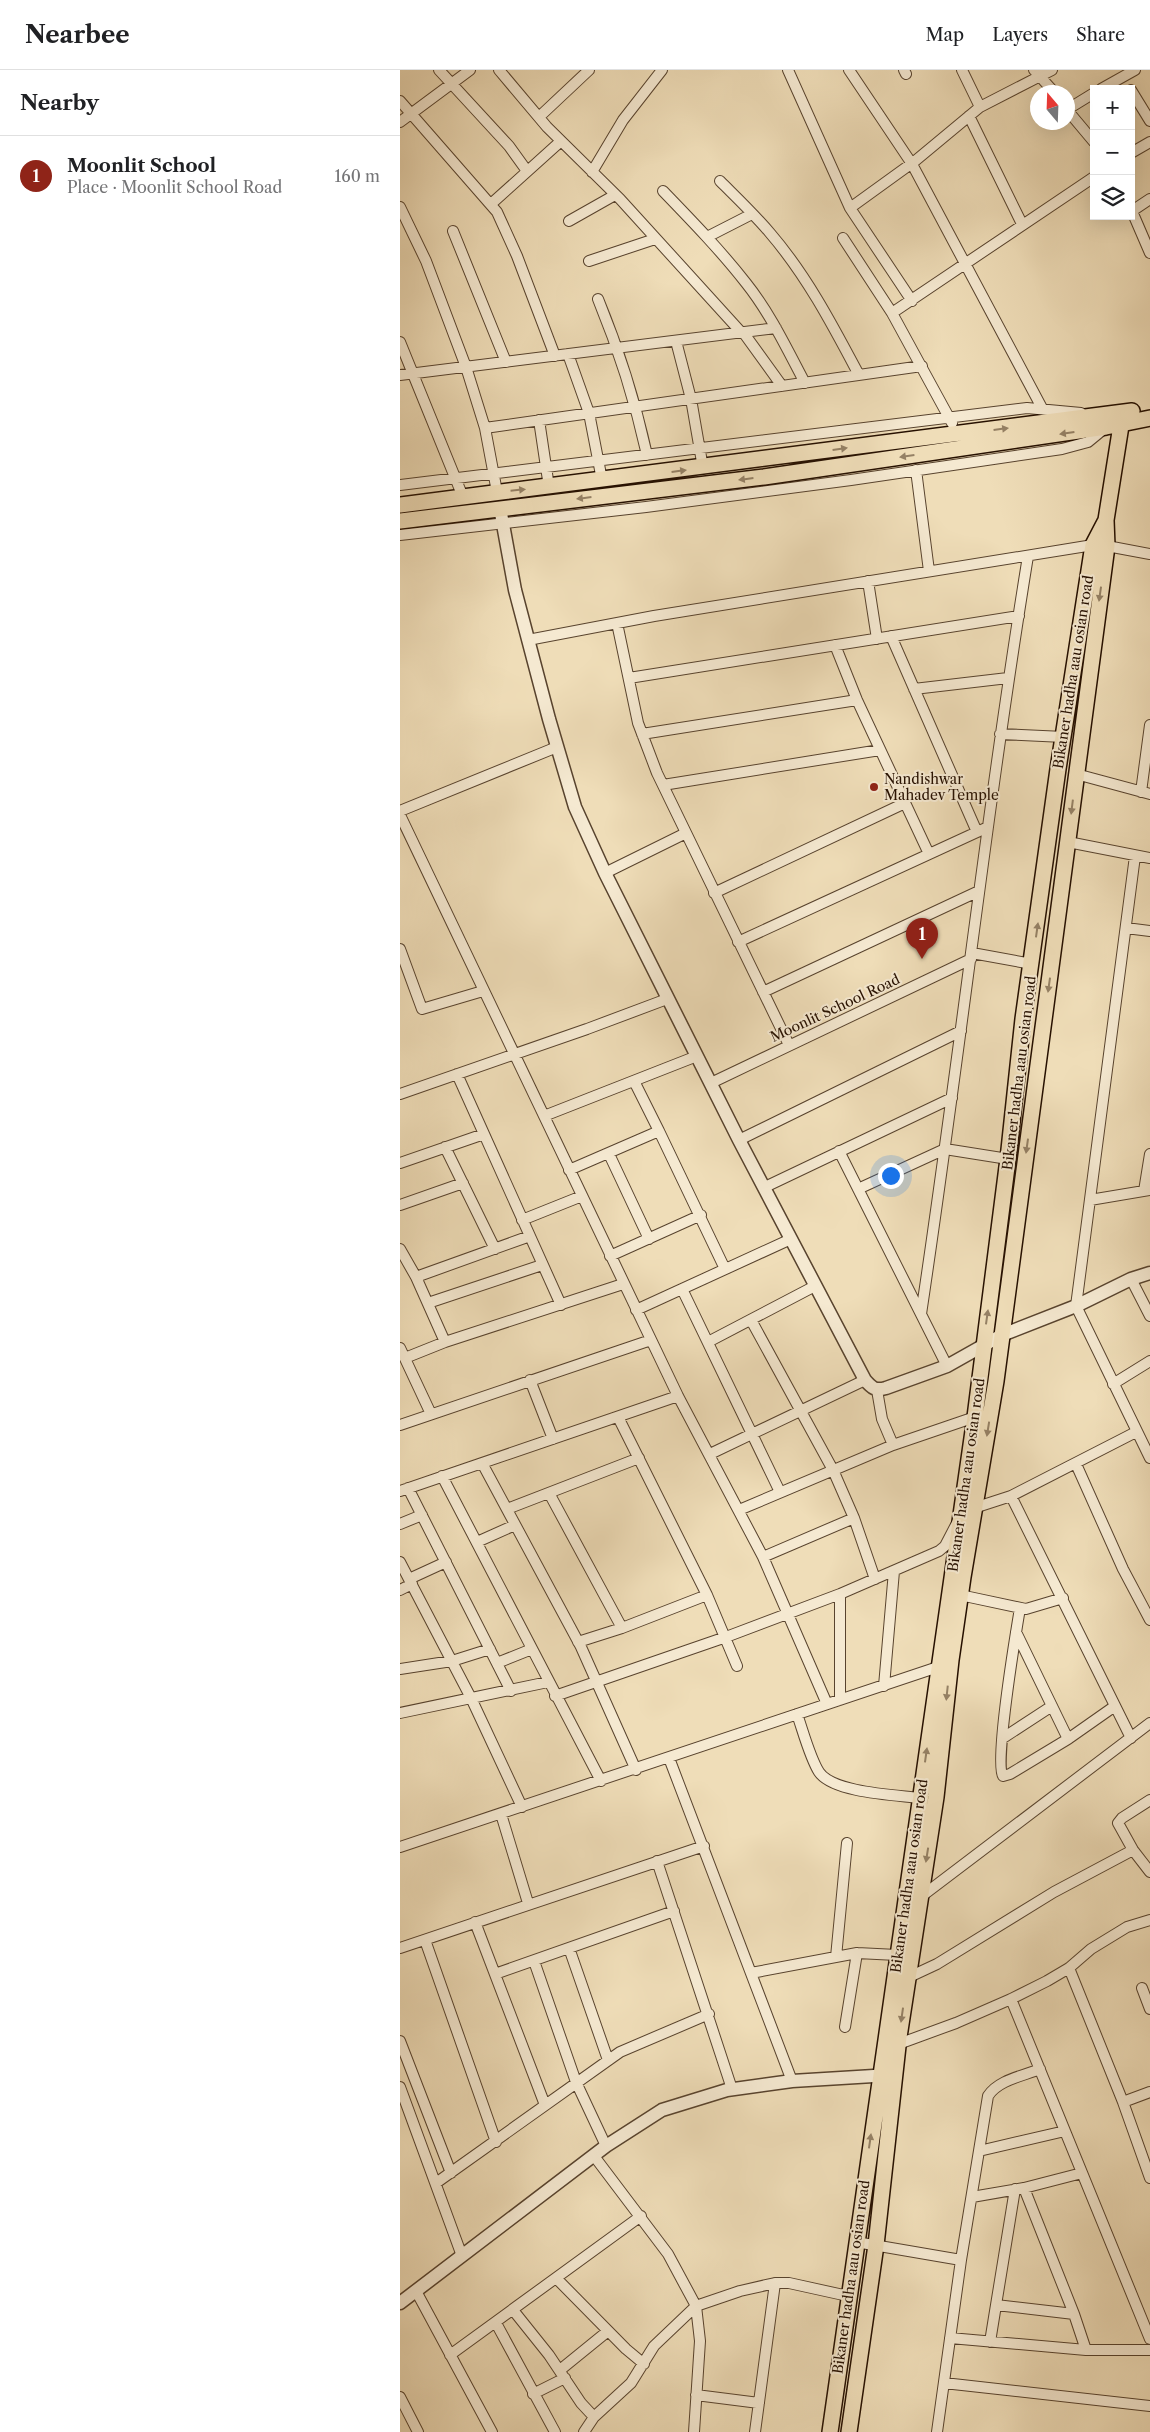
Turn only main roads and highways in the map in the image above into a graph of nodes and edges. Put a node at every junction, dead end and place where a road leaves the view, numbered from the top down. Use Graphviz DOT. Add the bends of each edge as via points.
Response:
graph roads {
  1 [pos="1150,408"];
  2 [pos="1150,418"];
  3 [pos="1122,419"];
  4 [pos="400,505"];
  5 [pos="400,521"];
  6 [pos="1100,545"];
  7 [pos="968,1512"];
  8 [pos="945,1664"];
  9 [pos="913,1899"];
  10 [pos="891,2046"];
  11 [pos="887,2074"];
  12 [pos="867,2162"];
  13 [pos="885,2163"];
  14 [pos="830,2432"];
  15 [pos="849,2432"];
  1 -- 3 [label="main road"];
  2 -- 3 [label="main road"];
  4 -- 3 [label="main road, one-way" via="957,434"];
  3 -- 5 [label="main road, one-way" via="1106,427 501,515"];
  3 -- 6 [label="main road, Bikaner hadha aau osian road"];
  6 -- 7 [label="main road, Bikaner hadha aau osian road, one-way" via="1068,842 1002,1335"];
  7 -- 6 [label="main road, Bikaner hadha aau osian road, one-way" via="983,1346 1024,1019 1064,737"];
  7 -- 8 [label="main road, Bikaner hadha aau osian road"];
  7 -- 8 [label="main road, Bikaner hadha aau osian road" via="960,1595"];
  9 -- 8 [label="main road, Bikaner hadha aau osian road, one-way" via="920,1798"];
  8 -- 9 [label="main road, Bikaner hadha aau osian road, one-way" via="936,1797"];
  9 -- 10 [label="main road, Bikaner hadha aau osian road, one-way" via="907,1978"];
  9 -- 10 [label="main road, Bikaner hadha aau osian road" via="897,1955"];
  10 -- 11 [label="main road, Bikaner hadha aau osian road"];
  12 -- 11 [label="main road, Bikaner hadha aau osian road, one-way"];
  11 -- 13 [label="main road, Bikaner hadha aau osian road"];
  12 -- 13 [label="main road"];
  12 -- 14 [label="main road, Bikaner hadha aau osian road"];
  13 -- 15 [label="main road, Bikaner hadha aau osian road"];
}
